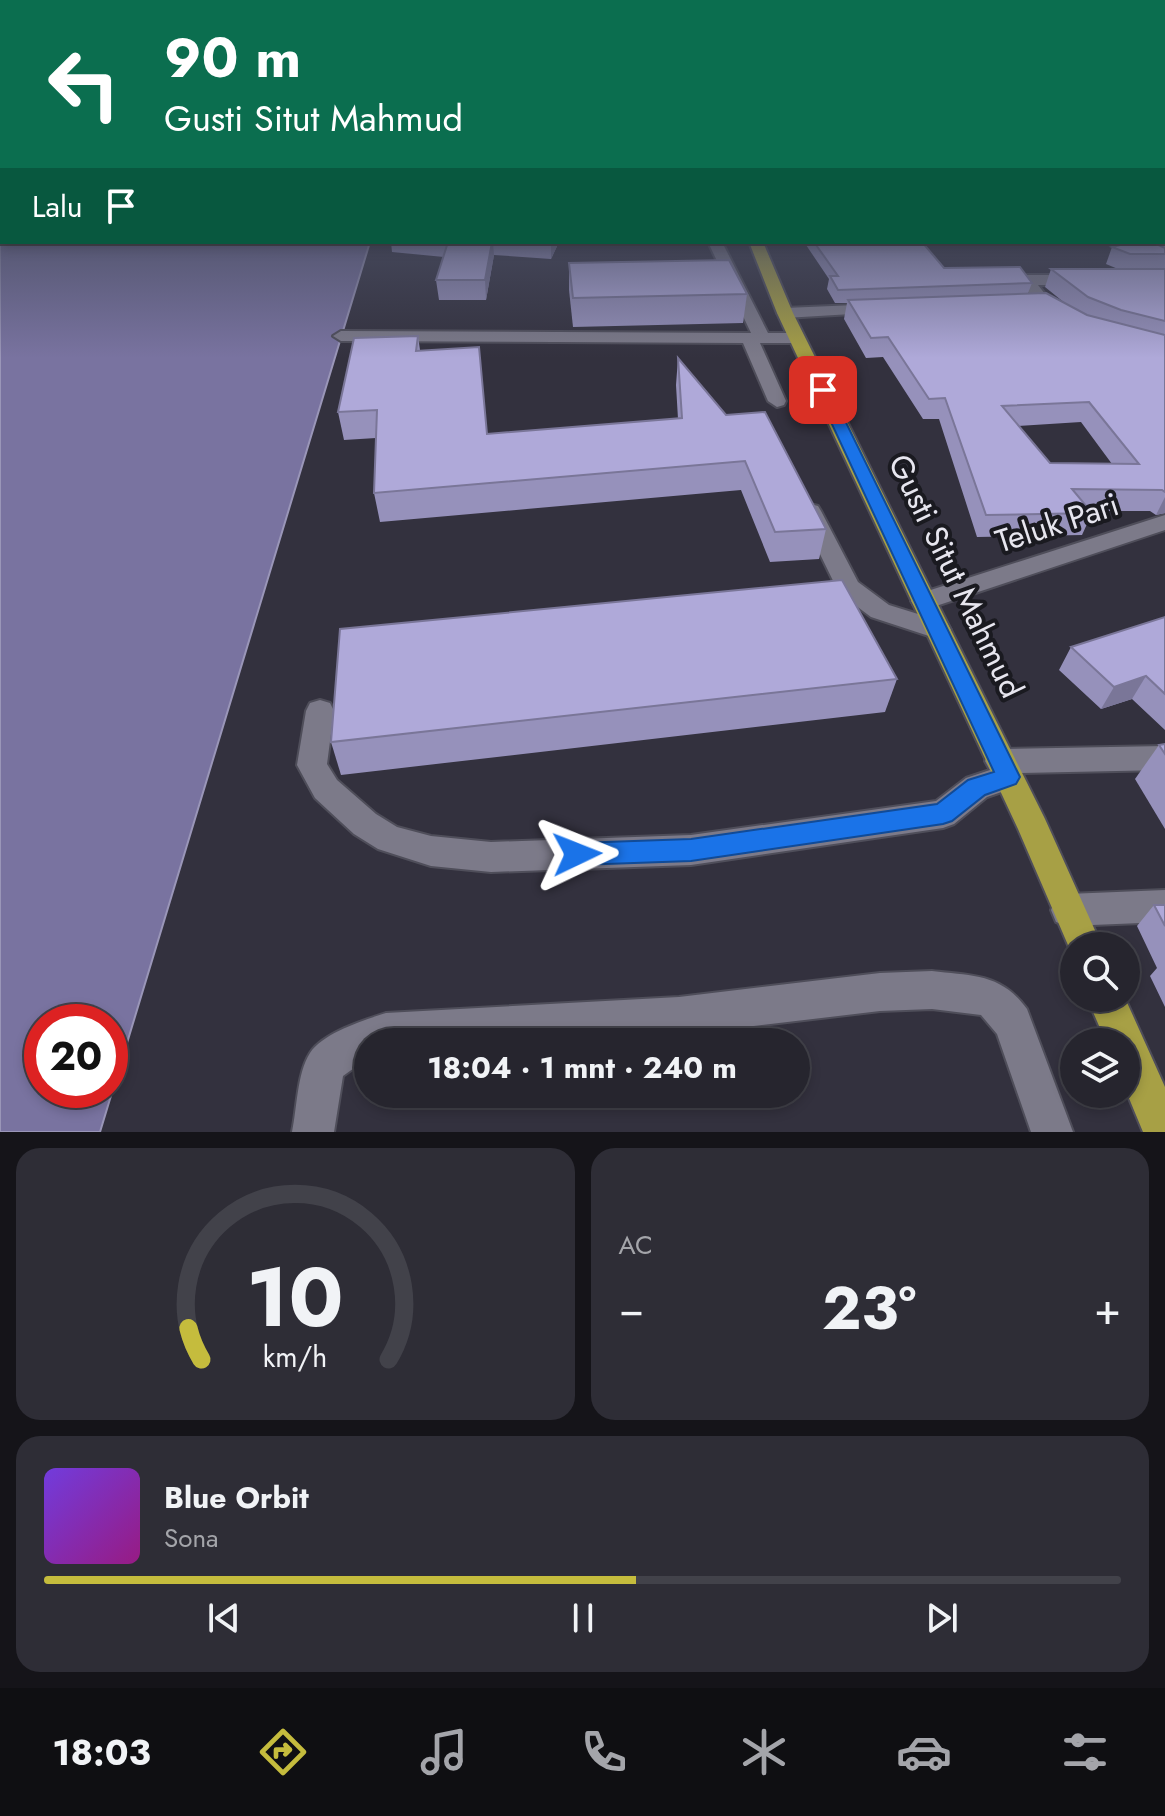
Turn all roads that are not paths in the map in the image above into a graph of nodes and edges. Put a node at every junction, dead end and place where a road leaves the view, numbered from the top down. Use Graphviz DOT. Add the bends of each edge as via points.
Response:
graph roads {
  1 [pos="719,252"];
  2 [pos="760,252"];
  3 [pos="1101,280"];
  4 [pos="1044,303"];
  5 [pos="1014,304"];
  6 [pos="892,309"];
  7 [pos="785,313"];
  8 [pos="1060,314"];
  9 [pos="341,336"];
  10 [pos="756,338"];
  11 [pos="797,338"];
  12 [pos="777,401"];
  13 [pos="802,495"];
  14 [pos="1165,522"];
  15 [pos="924,601"];
  16 [pos="938,630"];
  17 [pos="320,711"];
  18 [pos="1165,758"];
  19 [pos="1004,769"];
  20 [pos="1165,906"];
  21 [pos="1068,910"];
  22 [pos="1078,932"];
  23 [pos="1140,1076"];
  24 [pos="313,1132"];
  25 [pos="1052,1132"];
  26 [pos="1164,1132"];
  1 -- 10 [label="street"];
  2 -- 7 [label="highway, Gusti Situt Mahmud"];
  3 -- 4 [label="street" via="1027,280"];
  4 -- 5 [label="street"];
  4 -- 8 [label="street"];
  6 -- 7 [label="street"];
  7 -- 11 [label="highway, Gusti Situt Mahmud"];
  9 -- 10 [label="street"];
  10 -- 11 [label="street"];
  10 -- 12 [label="street"];
  11 -- 15 [label="highway, Gusti Situt Mahmud"];
  13 -- 16 [label="street" via="848,587 880,611"];
  14 -- 15 [label="street, Teluk Pari"];
  15 -- 16 [label="highway, Gusti Situt Mahmud"];
  16 -- 19 [label="highway, Gusti Situt Mahmud"];
  17 -- 19 [label="street" via="312,765 326,789 365,824 389,839 431,851 491,857 691,850 943,814"];
  18 -- 19 [label="street"];
  19 -- 21 [label="highway, Gusti Situt Mahmud"];
  20 -- 21 [label="street"];
  21 -- 22 [label="highway, Gusti Situt Mahmud"];
  23 -- 26 [label="highway"];
  24 -- 25 [label="street" via="325,1065 361,1040 386,1032 679,1016 932,990 968,992 1002,1007 1013,1023"];
}
